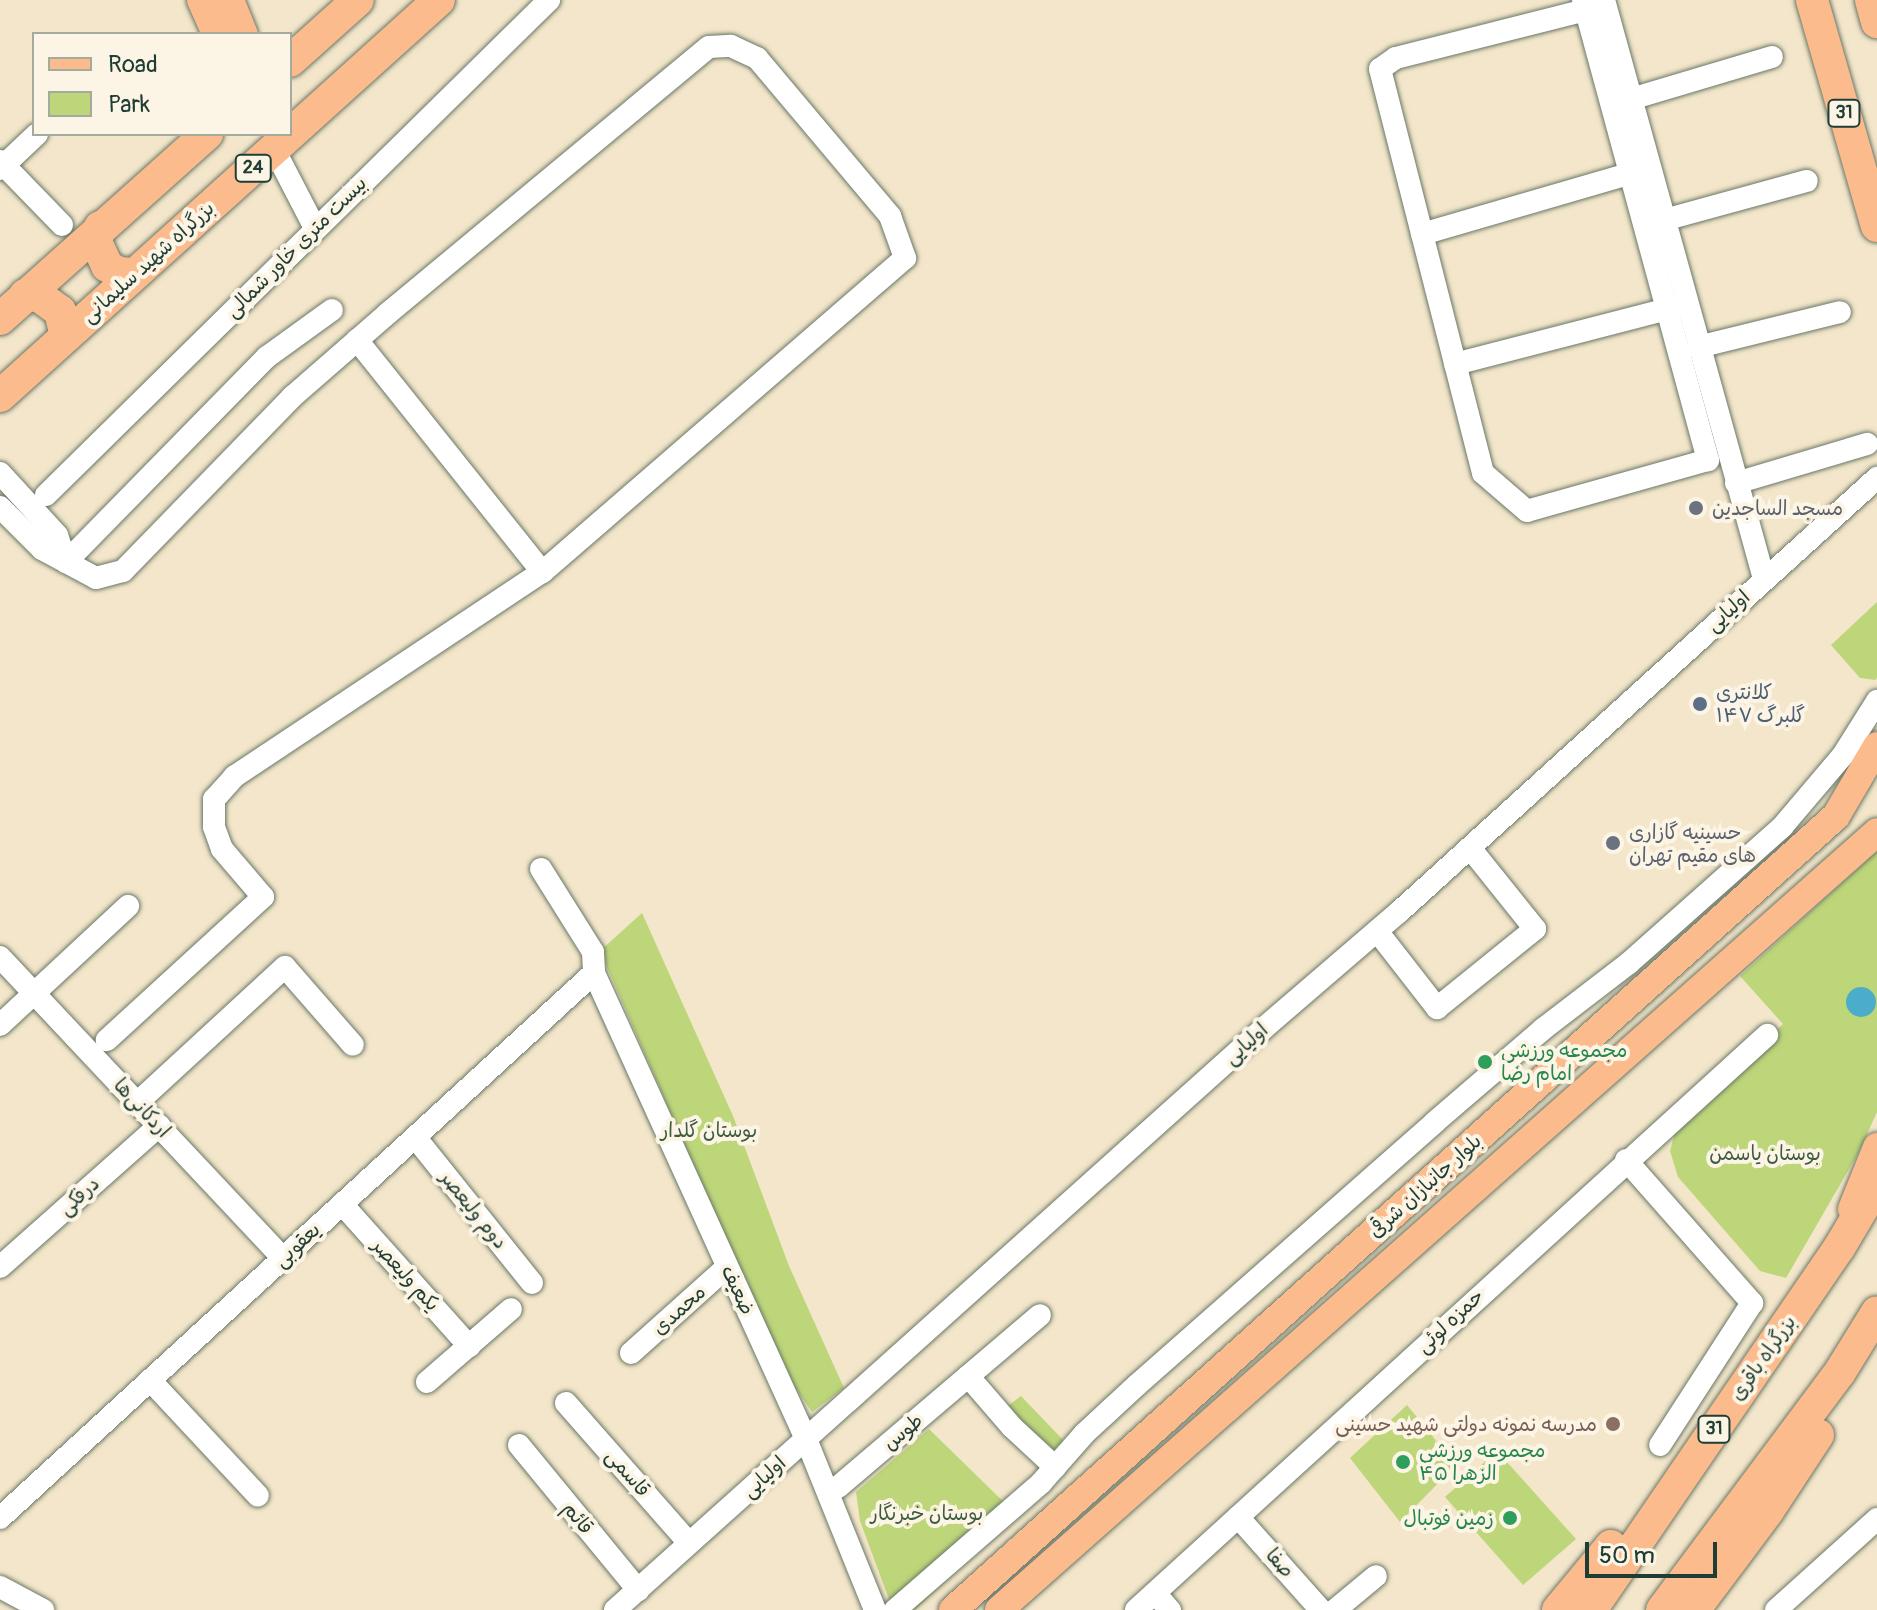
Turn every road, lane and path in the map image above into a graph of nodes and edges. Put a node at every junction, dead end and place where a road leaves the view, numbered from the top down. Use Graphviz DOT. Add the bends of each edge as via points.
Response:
graph roads {
  1 [pos="201,0"];
  2 [pos="230,0"];
  3 [pos="358,0"];
  4 [pos="439,0"];
  5 [pos="549,0"];
  6 [pos="1812,0"];
  7 [pos="1871,0"];
  8 [pos="1591,3"];
  9 [pos="1877,22"];
  10 [pos="215,32"];
  11 [pos="243,32"];
  12 [pos="1772,57"];
  13 [pos="292,59"];
  14 [pos="1631,99"];
  15 [pos="292,133"];
  16 [pos="35,136"];
  17 [pos="205,136"];
  18 [pos="288,136"];
  19 [pos="274,149"];
  20 [pos="1,165"];
  21 [pos="1640,171"];
  22 [pos="1807,181"];
  23 [pos="1664,220"];
  24 [pos="62,225"];
  25 [pos="1877,226"];
  26 [pos="100,227"];
  27 [pos="315,228"];
  28 [pos="1422,234"];
  29 [pos="134,274"];
  30 [pos="25,295"];
  31 [pos="1678,306"];
  32 [pos="332,310"];
  33 [pos="1840,312"];
  34 [pos="0,319"];
  35 [pos="66,336"];
  36 [pos="357,340"];
  37 [pos="1698,347"];
  38 [pos="1455,364"];
  39 [pos="0,396"];
  40 [pos="1867,444"];
  41 [pos="0,473"];
  42 [pos="1877,478"];
  43 [pos="1736,483"];
  44 [pos="46,495"];
  45 [pos="0,507"];
  46 [pos="66,562"];
  47 [pos="542,572"];
  48 [pos="1764,579"];
  49 [pos="1877,701"];
  50 [pos="1877,746"];
  51 [pos="1877,769"];
  52 [pos="1849,796"];
  53 [pos="1792,814"];
  54 [pos="1877,832"];
  55 [pos="1814,836"];
  56 [pos="1470,848"];
  57 [pos="541,869"];
  58 [pos="128,906"];
  59 [pos="1377,931"];
  60 [pos="0,957"];
  61 [pos="594,973"];
  62 [pos="34,994"];
  63 [pos="0,1025"];
  64 [pos="1767,1035"];
  65 [pos="107,1040"];
  66 [pos="353,1045"];
  67 [pos="137,1103"];
  68 [pos="159,1126"];
  69 [pos="415,1137"];
  70 [pos="1877,1147"];
  71 [pos="1626,1160"];
  72 [pos="1877,1184"];
  73 [pos="342,1204"];
  74 [pos="1839,1248"];
  75 [pos="283,1258"];
  76 [pos="0,1267"];
  77 [pos="727,1267"];
  78 [pos="532,1283"];
  79 [pos="511,1309"];
  80 [pos="1877,1312"];
  81 [pos="1040,1315"];
  82 [pos="1782,1331"];
  83 [pos="469,1346"];
  84 [pos="631,1353"];
  85 [pos="1840,1372"];
  86 [pos="968,1376"];
  87 [pos="150,1380"];
  88 [pos="427,1382"];
  89 [pos="566,1403"];
  90 [pos="806,1439"];
  91 [pos="519,1445"];
  92 [pos="1660,1445"];
  93 [pos="1055,1467"];
  94 [pos="838,1487"];
  95 [pos="258,1496"];
  96 [pos="4,1508"];
  97 [pos="1238,1517"];
  98 [pos="1877,1519"];
  99 [pos="689,1543"];
  100 [pos="1376,1576"];
  101 [pos="0,1587"];
  102 [pos="638,1590"];
  103 [pos="1155,1593"];
  104 [pos="1783,1608"];
  105 [pos="43,1610"];
  106 [pos="615,1610"];
  107 [pos="875,1610"];
  108 [pos="895,1610"];
  109 [pos="953,1610"];
  110 [pos="999,1610"];
  111 [pos="1136,1610"];
  112 [pos="1170,1610"];
  113 [pos="1321,1610"];
  114 [pos="1335,1610"];
  115 [pos="1558,1610"];
  116 [pos="1591,1610"];
  117 [pos="1662,1610"];
  118 [pos="1694,1610"];
  1 -- 10 [label="main road"];
  2 -- 11 [label="main road"];
  3 -- 13 [label="highway"];
  4 -- 15 [label="highway, بزرگراه شهید سلیمانی / 24"];
  5 -- 27 [label="street, بیست متری خاور شمالی"];
  6 -- 25 [label="highway, 31"];
  7 -- 9 [label="highway"];
  8 -- 14 [label="street"];
  8 -- 21 [label="street"];
  8 -- 28 [label="street" via="1396,58 1380,69"];
  12 -- 14 [label="street"];
  14 -- 21 [label="street"];
  16 -- 20 [label="street"];
  17 -- 26 [label="highway"];
  18 -- 19 [label="highway, بزرگراه شهید سلیمانی / 24"];
  19 -- 27 [label="street"];
  19 -- 29 [label="highway, بزرگراه شهید سلیمانی / 24"];
  20 -- 24 [label="street"];
  21 -- 23 [label="street"];
  21 -- 28 [label="street"];
  21 -- 31 [label="street"];
  22 -- 23 [label="street"];
  23 -- 31 [label="street"];
  26 -- 29 [label="highway" via="96,242 107,266"];
  26 -- 30 [label="highway"];
  27 -- 44 [label="street, بیست متری خاور شمالی"];
  28 -- 38 [label="street"];
  29 -- 35 [label="highway, بزرگراه شهید سلیمانی / 24"];
  30 -- 34 [label="highway"];
  30 -- 35 [label="highway" via="39,296 60,311"];
  31 -- 37 [label="street"];
  31 -- 38 [label="street"];
  31 -- 38 [label="street" via="1708,460 1527,511 1483,473"];
  32 -- 46 [label="street" via="267,357"];
  33 -- 37 [label="street"];
  35 -- 39 [label="highway, بزرگراه شهید سلیمانی / 24"];
  36 -- 46 [label="street" via="292,397 123,571 96,578"];
  36 -- 47 [label="street"];
  36 -- 47 [label="street" via="709,47 731,46 757,58 890,216 905,258"];
  37 -- 43 [label="street"];
  40 -- 43 [label="street"];
  41 -- 46 [label="street" via="57,535"];
  42 -- 48 [label="street, اولیایی"];
  43 -- 48 [label="street"];
  45 -- 46 [label="street" via="42,549"];
  47 -- 65 [label="street" via="235,776 214,799 214,827 222,849 263,897"];
  48 -- 56 [label="street, اولیایی"];
  49 -- 53 [label="street" via="1843,755"];
  50 -- 52 [label="main road, بلوار جانبازان شرقی"];
  51 -- 52 [label="main road"];
  52 -- 55 [label="main road, بلوار جانبازان شرقی"];
  53 -- 55 [label="street"];
  53 -- 93 [label="street" via="1638,955 1244,1286"];
  54 -- 110 [label="main road, بلوار جانبازان شرقی"];
  55 -- 109 [label="main road, بلوار جانبازان شرقی"];
  56 -- 59 [label="street, اولیایی"];
  56 -- 59 [label="street" via="1535,929 1437,1008"];
  57 -- 61 [label="street, ضعیف" via="593,952"];
  58 -- 62 [label="street"];
  59 -- 90 [label="street, اولیایی" via="1135,1155"];
  60 -- 62 [label="street, اردکانی‌ها"];
  61 -- 69 [label="street, یعقوبی"];
  61 -- 77 [label="street, ضعیف"];
  62 -- 63 [label="street"];
  62 -- 67 [label="street, اردکانی‌ها"];
  64 -- 71 [label="street, حمزه لوئی"];
  66 -- 67 [label="street" via="285,967"];
  67 -- 68 [label="street, اردکانی‌ها"];
  68 -- 75 [label="street, اردکانی‌ها"];
  68 -- 76 [label="street, درفکی"];
  69 -- 73 [label="street, یعقوبی"];
  69 -- 78 [label="street, دوم ولیعصر"];
  70 -- 74 [label="main road"];
  71 -- 92 [label="street" via="1752,1303"];
  71 -- 97 [label="street, حمزه لوئی"];
  72 -- 74 [label="highway, بزرگراه باقری / 31"];
  73 -- 75 [label="street, یعقوبی"];
  73 -- 83 [label="street, یکم ولیعصر"];
  74 -- 82 [label="highway, بزرگراه باقری / 31"];
  75 -- 87 [label="street, یعقوبی"];
  77 -- 84 [label="street, محمدی"];
  77 -- 90 [label="street, ضعیف"];
  79 -- 83 [label="street"];
  80 -- 85 [label="highway"];
  81 -- 86 [label="street, طوس"];
  82 -- 115 [label="highway" via="1709,1409 1604,1556"];
  82 -- 116 [label="highway, بزرگراه باقری / 31"];
  83 -- 88 [label="street"];
  85 -- 117 [label="highway"];
  85 -- 118 [label="highway" via="1813,1444"];
  86 -- 93 [label="street"];
  86 -- 94 [label="street, طوس"];
  87 -- 95 [label="street"];
  87 -- 96 [label="street, یعقوبی"];
  89 -- 99 [label="street, قاسمی"];
  90 -- 99 [label="street, اولیایی"];
  90 -- 107 [label="street, ضعیف"];
  91 -- 102 [label="street, قائم"];
  93 -- 108 [label="street"];
  97 -- 103 [label="street, حمزه لوئی"];
  97 -- 113 [label="street, صفا"];
  98 -- 104 [label="street"];
  99 -- 102 [label="street, اولیایی"];
  100 -- 114 [label="street"];
  101 -- 105 [label="street"];
  102 -- 106 [label="street, اولیایی"];
  103 -- 111 [label="street, حمزه لوئی"];
  103 -- 112 [label="street"];
}
